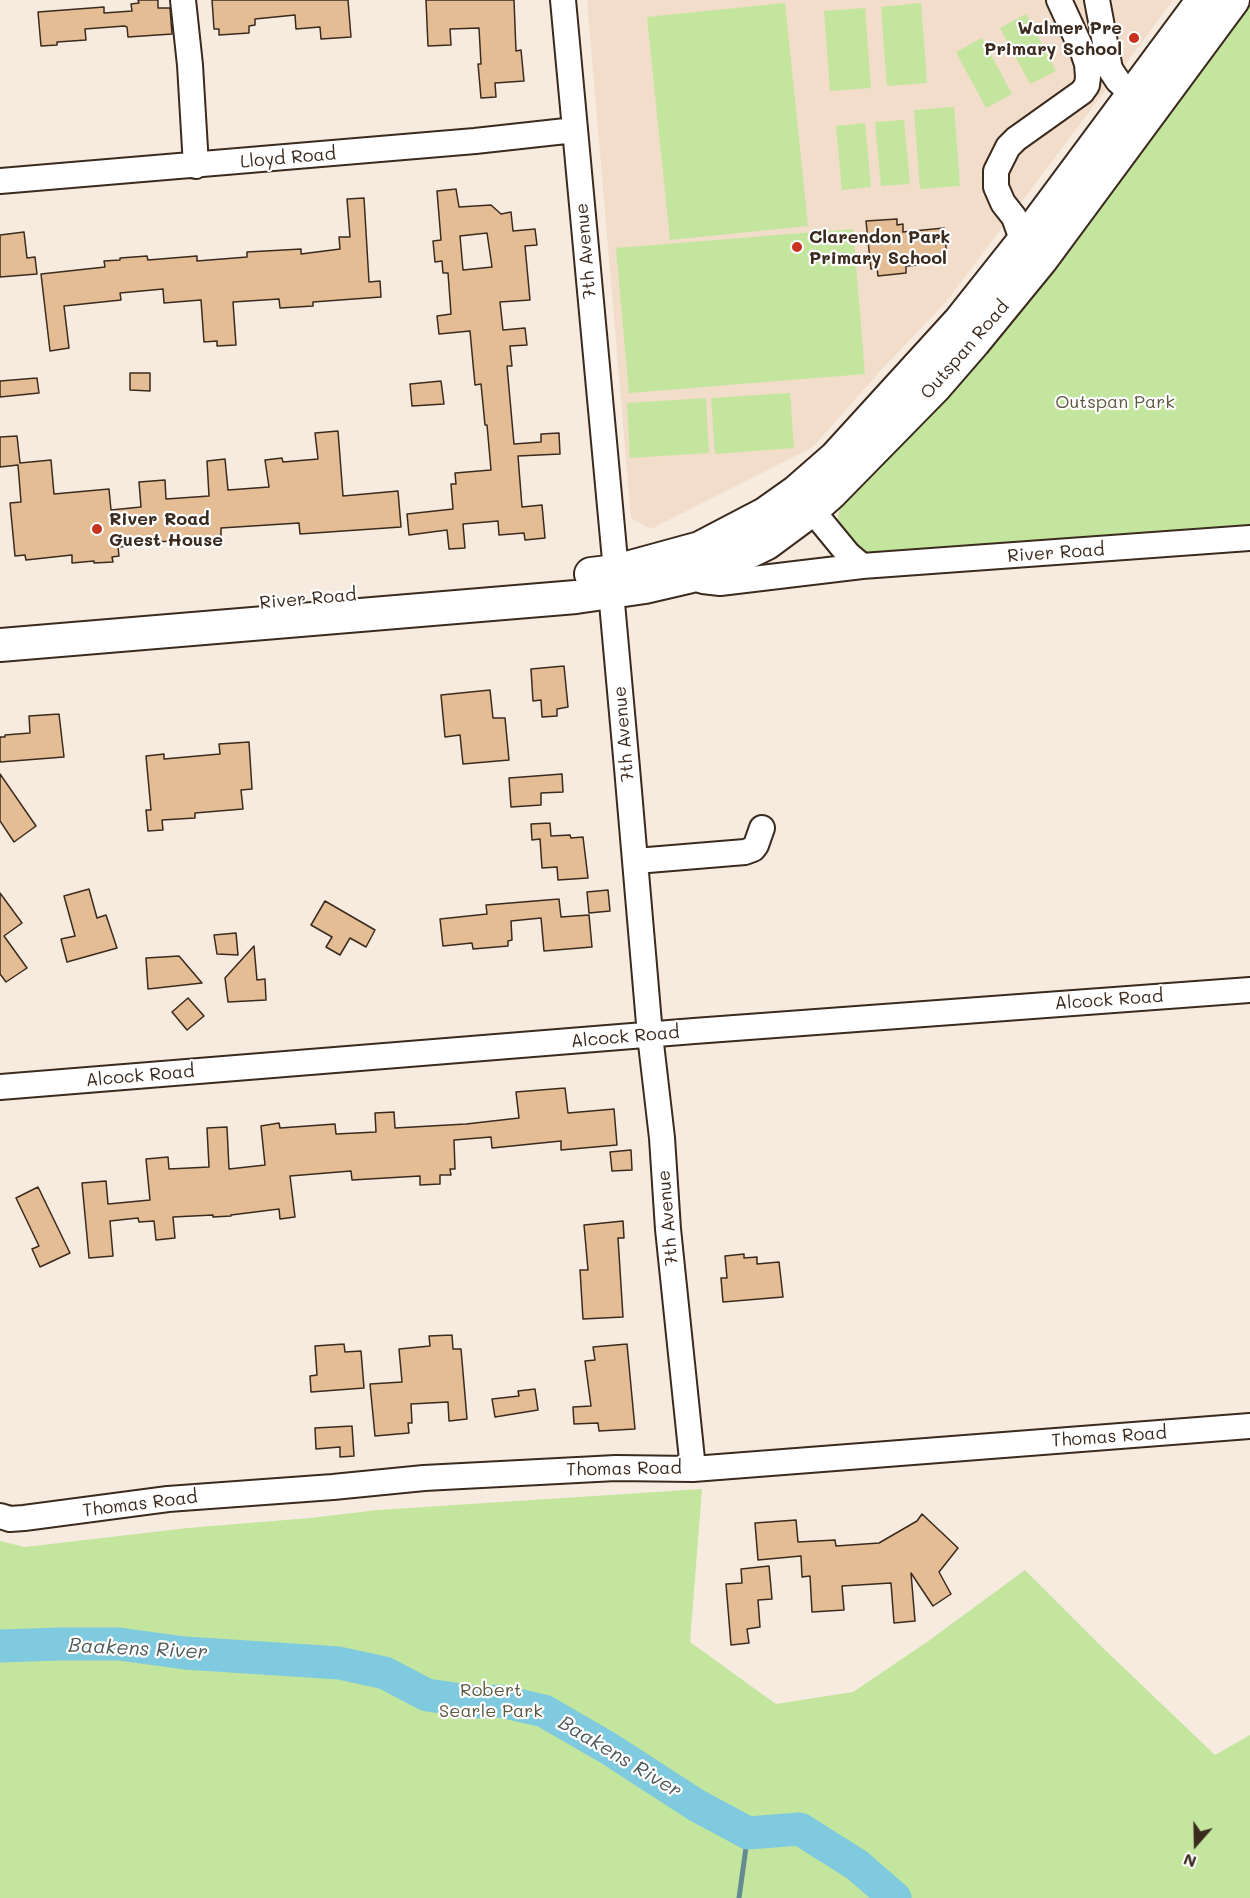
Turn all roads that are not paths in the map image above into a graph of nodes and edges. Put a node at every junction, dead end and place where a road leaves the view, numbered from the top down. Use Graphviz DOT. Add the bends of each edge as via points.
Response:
graph roads {
  1 [pos="183,0"];
  2 [pos="563,0"];
  3 [pos="1059,0"];
  4 [pos="1097,0"];
  5 [pos="1203,0"];
  6 [pos="1233,0"];
  7 [pos="1132,94"];
  8 [pos="575,130"];
  9 [pos="196,165"];
  10 [pos="0,180"];
  11 [pos="1023,242"];
  12 [pos="805,501"];
  13 [pos="1250,538"];
  14 [pos="862,566"];
  15 [pos="688,577"];
  16 [pos="614,582"];
  17 [pos="0,624"];
  18 [pos="68,629"];
  19 [pos="0,645"];
  20 [pos="762,828"];
  21 [pos="636,861"];
  22 [pos="1250,990"];
  23 [pos="650,1035"];
  24 [pos="0,1087"];
  25 [pos="1250,1426"];
  26 [pos="693,1468"];
  27 [pos="0,1516"];
  1 -- 9 [label="street"];
  2 -- 8 [label="street, 7th Avenue"];
  3 -- 11 [label="street" via="1087,64 1087,85 1016,139 996,171 996,187"];
  4 -- 7 [label="street" via="1110,69"];
  5 -- 7 [label="main road, Outspan Road"];
  6 -- 12 [label="main road, Outspan Road" via="1011,297 934,387 831,493"];
  7 -- 11 [label="main road, Outspan Road"];
  8 -- 9 [label="street, Lloyd Road"];
  8 -- 16 [label="street, 7th Avenue"];
  9 -- 10 [label="street, Lloyd Road"];
  11 -- 12 [label="main road, Outspan Road" via="960,321 836,457"];
  12 -- 14 [label="street" via="848,555"];
  12 -- 15 [label="main road, Outspan Road" via="766,543"];
  12 -- 16 [label="main road, Outspan Road" via="765,514 700,548"];
  13 -- 14 [label="street, River Road"];
  14 -- 15 [label="street, River Road" via="720,583"];
  15 -- 16 [label="main road, Outspan Road"];
  16 -- 18 [label="main road, River Road"];
  16 -- 21 [label="street, 7th Avenue"];
  17 -- 18 [label="main road, River Road"];
  18 -- 19 [label="main road, River Road"];
  20 -- 21 [label="street" via="756,845 745,852"];
  21 -- 23 [label="street, 7th Avenue"];
  22 -- 23 [label="street, Alcock Road"];
  23 -- 24 [label="street, Alcock Road"];
  23 -- 26 [label="street, 7th Avenue"];
  25 -- 26 [label="street, Thomas Road"];
  26 -- 27 [label="street, Thomas Road" via="424,1478 168,1499 24,1518"];
}
